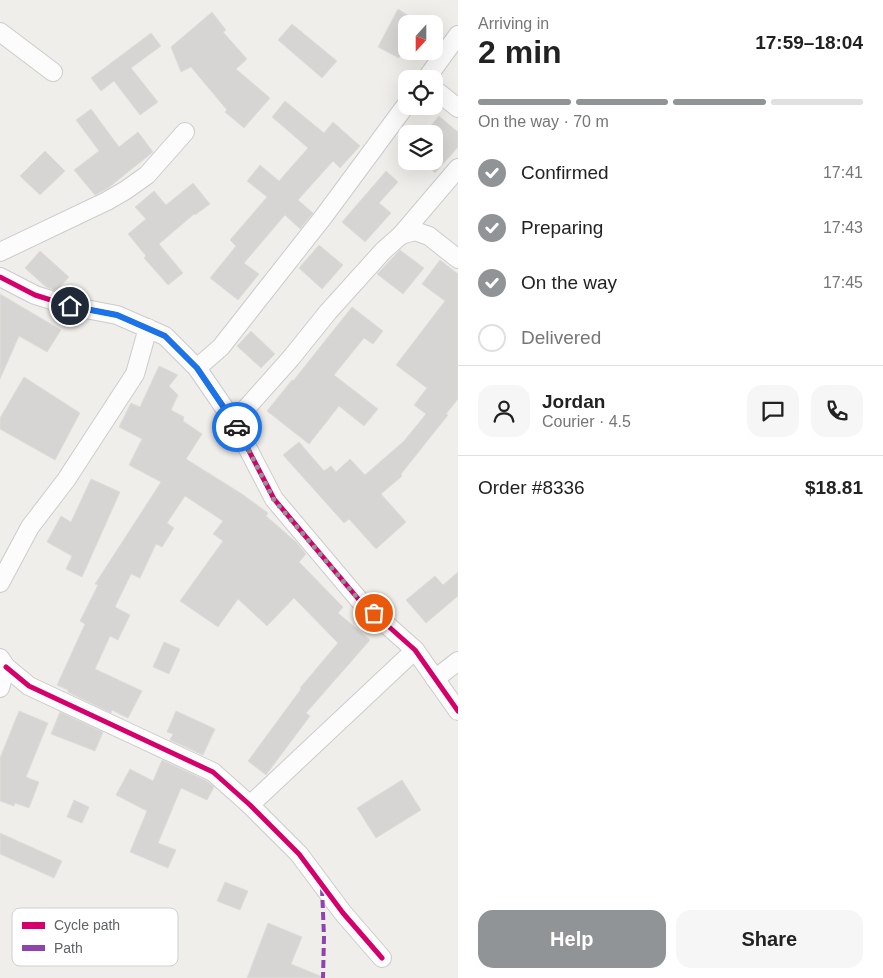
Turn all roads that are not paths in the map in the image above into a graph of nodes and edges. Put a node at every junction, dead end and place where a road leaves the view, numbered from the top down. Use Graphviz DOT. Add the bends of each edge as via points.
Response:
graph roads {
  1 [pos="0,32"];
  2 [pos="458,35"];
  3 [pos="433,70"];
  4 [pos="54,72"];
  5 [pos="443,96"];
  6 [pos="458,108"];
  7 [pos="399,115"];
  8 [pos="185,132"];
  9 [pos="458,168"];
  10 [pos="401,235"];
  11 [pos="0,252"];
  12 [pos="458,258"];
  13 [pos="0,277"];
  14 [pos="148,328"];
  15 [pos="197,368"];
  16 [pos="234,422"];
  17 [pos="0,583"];
  18 [pos="415,650"];
  19 [pos="458,661"];
  20 [pos="3,662"];
  21 [pos="436,679"];
  22 [pos="0,688"];
  23 [pos="458,711"];
  24 [pos="250,805"];
  25 [pos="382,958"];
  1 -- 4 [label="street"];
  2 -- 3 [label="street"];
  5 -- 6 [label="street"];
  7 -- 15 [label="street" via="221,347"];
  8 -- 11 [label="street" via="147,175 126,190"];
  9 -- 10 [label="street"];
  10 -- 12 [label="street" via="415,231 429,236"];
  10 -- 16 [label="street" via="328,312"];
  13 -- 14 [label="street" via="35,295 117,315"];
  14 -- 15 [label="street" via="165,336"];
  14 -- 17 [label="street" via="135,374 66,480 30,527"];
  15 -- 16 [label="street"];
  16 -- 18 [label="street" via="274,500 360,601"];
  18 -- 21 [label="street"];
  18 -- 24 [label="street"];
  19 -- 21 [label="street"];
  20 -- 22 [label="street"];
  20 -- 24 [label="street" via="29,686 213,772"];
  21 -- 23 [label="street"];
  24 -- 25 [label="street" via="299,854"];
}
